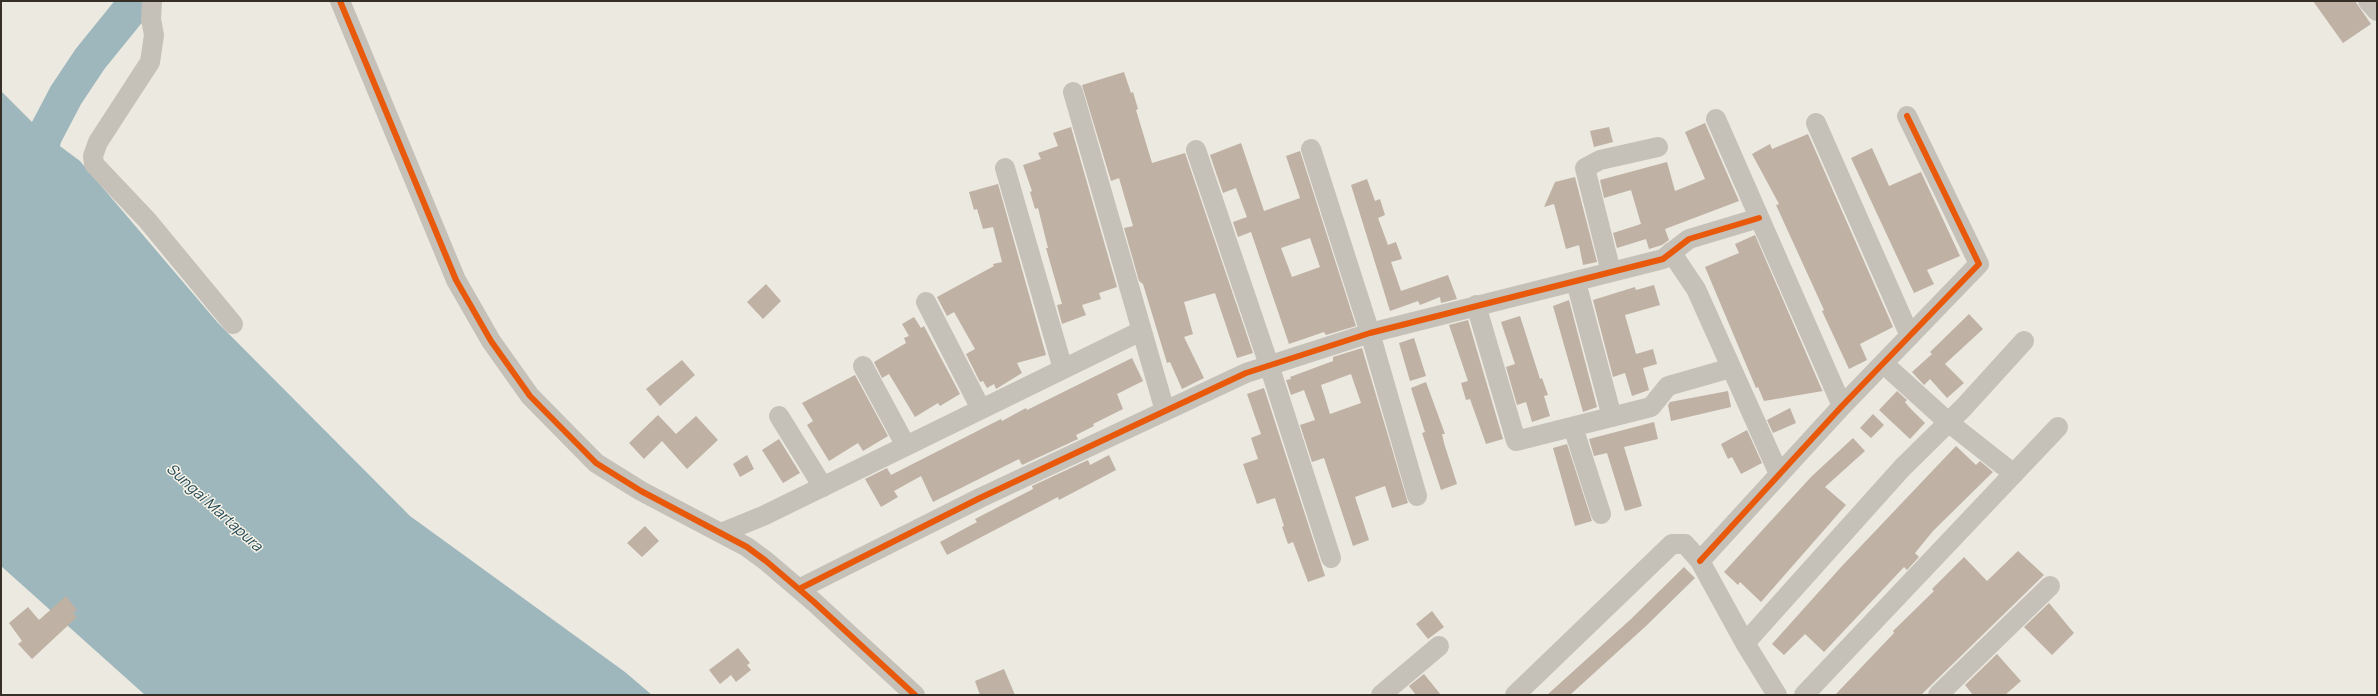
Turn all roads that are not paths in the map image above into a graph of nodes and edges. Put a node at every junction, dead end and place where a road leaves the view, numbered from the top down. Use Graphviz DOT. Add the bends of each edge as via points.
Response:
graph roads {
  1 [pos="152,1"];
  2 [pos="340,1"];
  3 [pos="2368,1"];
  4 [pos="2377,11"];
  5 [pos="1073,92"];
  6 [pos="1907,116"];
  7 [pos="1716,119"];
  8 [pos="1816,123"];
  9 [pos="1658,147"];
  10 [pos="1311,149"];
  11 [pos="1196,150"];
  12 [pos="1005,168"];
  13 [pos="1759,218"];
  14 [pos="1671,252"];
  15 [pos="1611,272"];
  16 [pos="1576,282"];
  17 [pos="926,302"];
  18 [pos="1476,305"];
  19 [pos="233,324"];
  20 [pos="1141,331"];
  21 [pos="1370,333"];
  22 [pos="1910,336"];
  23 [pos="2024,341"];
  24 [pos="1884,364"];
  25 [pos="1269,365"];
  26 [pos="863,366"];
  27 [pos="1731,368"];
  28 [pos="1062,369"];
  29 [pos="1842,406"];
  30 [pos="981,409"];
  31 [pos="1165,411"];
  32 [pos="779,416"];
  33 [pos="1612,417"];
  34 [pos="1948,422"];
  35 [pos="1573,427"];
  36 [pos="2058,427"];
  37 [pos="906,446"];
  38 [pos="1779,474"];
  39 [pos="2014,474"];
  40 [pos="823,487"];
  41 [pos="1417,496"];
  42 [pos="1601,514"];
  43 [pos="721,533"];
  44 [pos="1331,558"];
  45 [pos="1700,561"];
  46 [pos="2050,586"];
  47 [pos="799,589"];
  48 [pos="1745,643"];
  49 [pos="1439,646"];
  50 [pos="915,695"];
  51 [pos="1382,695"];
  52 [pos="1514,695"];
  53 [pos="1777,695"];
  54 [pos="1804,695"];
  55 [pos="1938,695"];
  1 -- 19 [label="street" via="151,19 154,35 150,62 98,142 93,156 94,164 147,220"];
  2 -- 43 [label="street" via="456,280 491,341 530,396 596,462 641,491"];
  3 -- 4 [label="street"];
  5 -- 20 [label="street"];
  6 -- 22 [label="street" via="1979,264"];
  7 -- 13 [label="street"];
  8 -- 22 [label="street"];
  9 -- 15 [label="street" via="1600,160 1585,168"];
  10 -- 21 [label="street"];
  11 -- 25 [label="street"];
  12 -- 28 [label="street"];
  13 -- 14 [label="street" via="1689,239"];
  13 -- 29 [label="street"];
  14 -- 15 [label="street" via="1663,259"];
  14 -- 27 [label="street" via="1696,289"];
  15 -- 16 [label="street"];
  16 -- 18 [label="street"];
  16 -- 33 [label="street"];
  17 -- 30 [label="street"];
  18 -- 21 [label="street"];
  18 -- 35 [label="street" via="1516,441"];
  20 -- 28 [label="street"];
  20 -- 31 [label="street"];
  21 -- 25 [label="street"];
  21 -- 41 [label="street"];
  22 -- 24 [label="street"];
  23 -- 34 [label="street"];
  24 -- 29 [label="street"];
  24 -- 34 [label="street"];
  25 -- 31 [label="street"];
  25 -- 44 [label="street"];
  26 -- 37 [label="street"];
  27 -- 33 [label="street" via="1668,386 1651,407"];
  27 -- 38 [label="street"];
  28 -- 30 [label="street"];
  29 -- 38 [label="street"];
  30 -- 37 [label="street"];
  31 -- 47 [label="street" via="980,498"];
  32 -- 40 [label="street"];
  33 -- 35 [label="street"];
  34 -- 39 [label="street"];
  34 -- 48 [label="street" via="1902,468"];
  35 -- 42 [label="street"];
  36 -- 39 [label="street"];
  37 -- 40 [label="street"];
  38 -- 45 [label="street"];
  39 -- 54 [label="street"];
  40 -- 43 [label="street"];
  43 -- 47 [label="street" via="747,547"];
  45 -- 48 [label="street"];
  45 -- 52 [label="street" via="1686,544 1672,544"];
  46 -- 55 [label="street"];
  47 -- 50 [label="street"];
  48 -- 53 [label="street"];
  49 -- 51 [label="street"];
}
